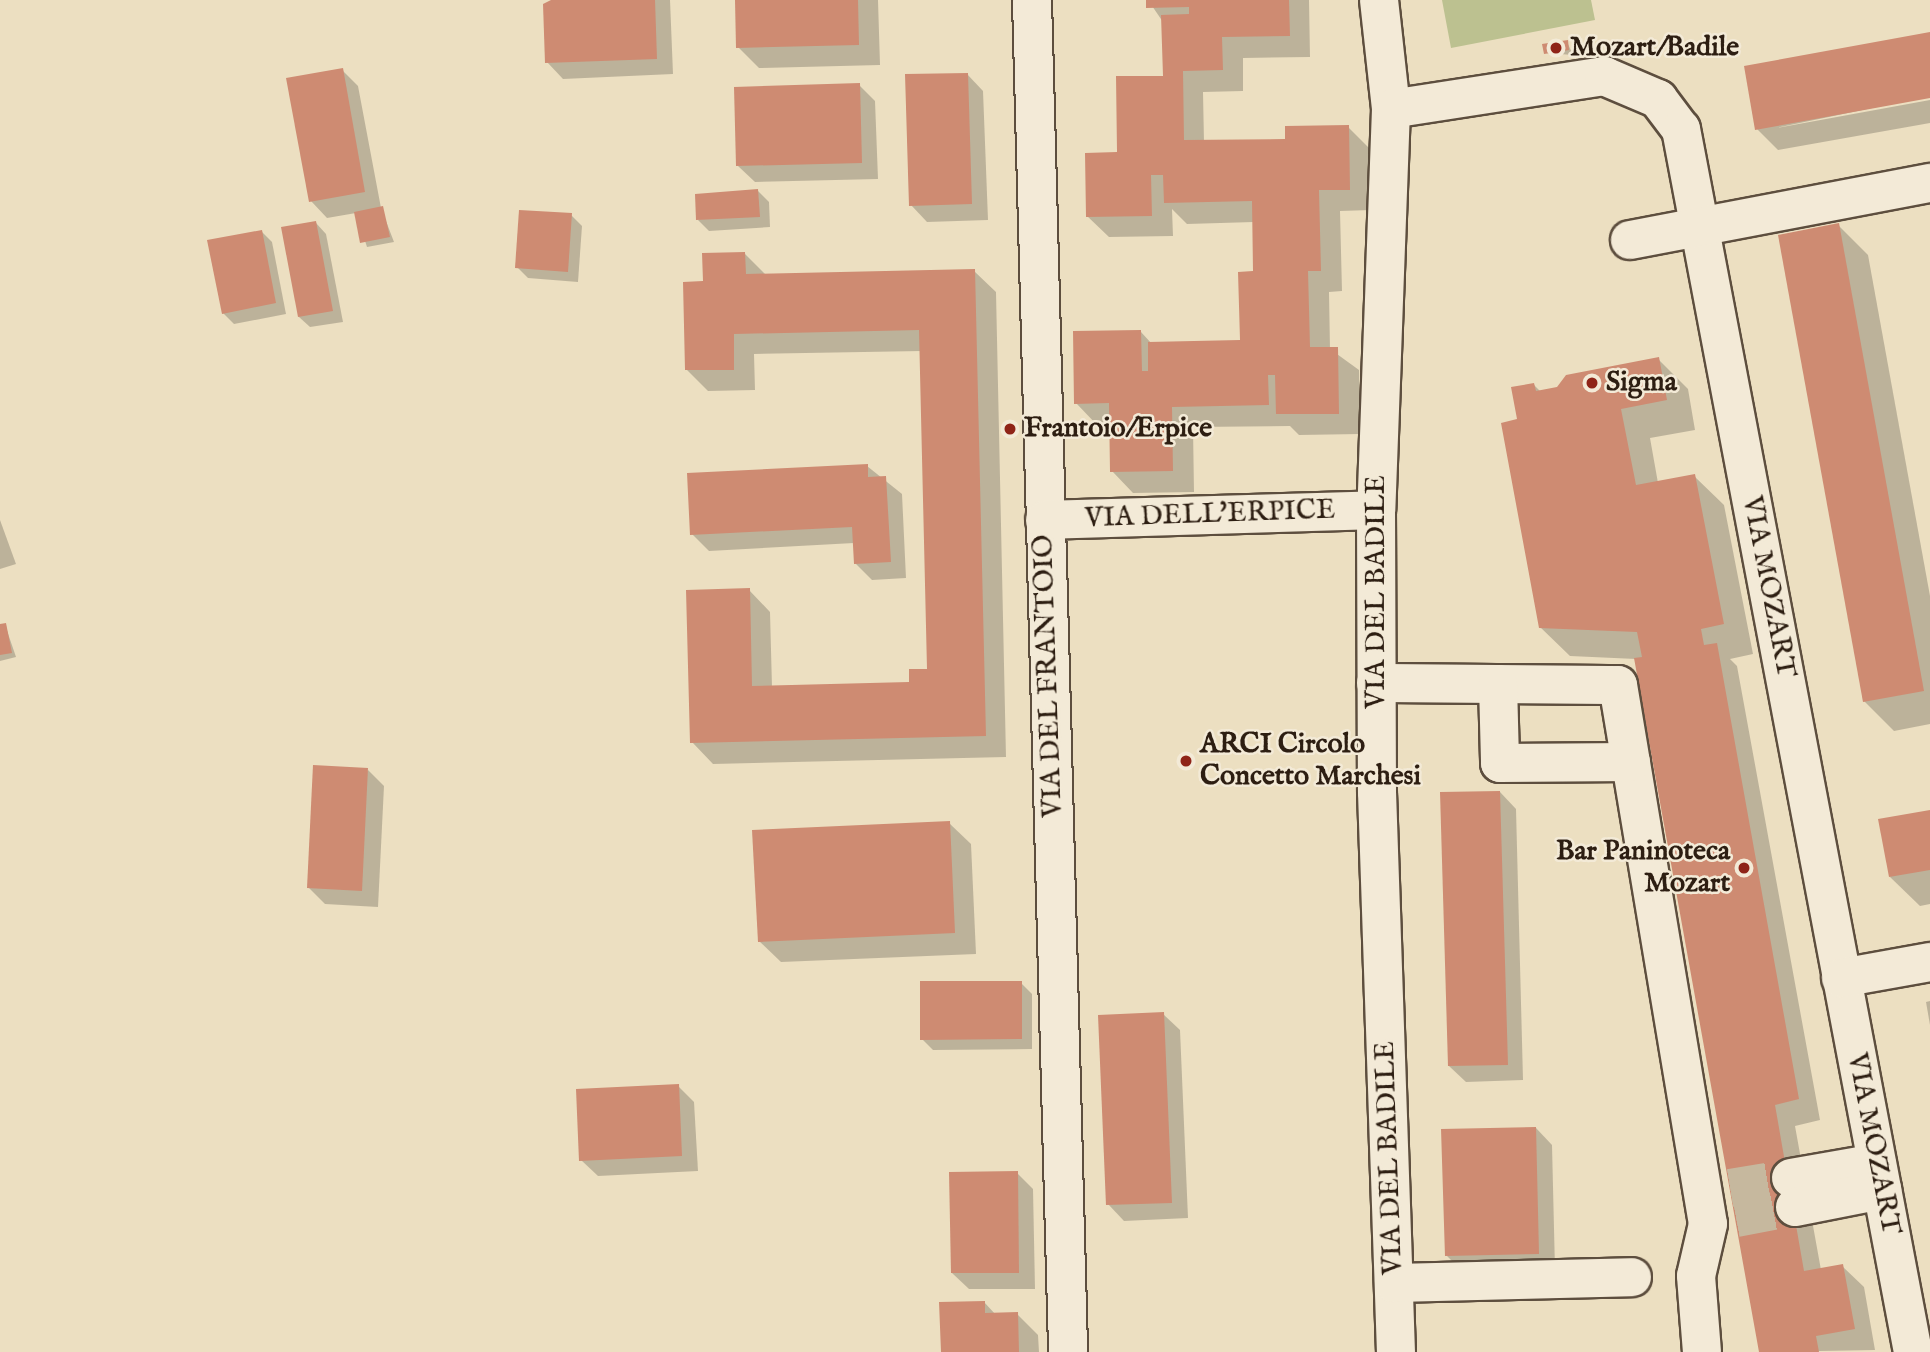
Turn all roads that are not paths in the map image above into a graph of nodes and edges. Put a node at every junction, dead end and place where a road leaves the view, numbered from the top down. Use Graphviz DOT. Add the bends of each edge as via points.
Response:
graph roads {
  1 [pos="1032,0"];
  2 [pos="1379,0"];
  3 [pos="1391,109"];
  4 [pos="1930,183"];
  5 [pos="1700,226"];
  6 [pos="1630,240"];
  7 [pos="1376,510"];
  8 [pos="1045,520"];
  9 [pos="1376,683"];
  10 [pos="1498,684"];
  11 [pos="1631,762"];
  12 [pos="1930,962"];
  13 [pos="1841,978"];
  14 [pos="1880,1177"];
  15 [pos="1793,1193"];
  16 [pos="1632,1277"];
  17 [pos="1394,1283"];
  18 [pos="1068,1352"];
  19 [pos="1396,1352"];
  20 [pos="1702,1352"];
  21 [pos="1913,1352"];
  1 -- 8 [label="street, VIA DEL FRANTOIO"];
  2 -- 3 [label="street, VIA DEL BADILE"];
  3 -- 5 [label="street, VIA MOZART" via="1584,77 1624,81 1658,99 1678,122"];
  3 -- 7 [label="street, VIA DEL BADILE"];
  4 -- 5 [label="street"];
  5 -- 6 [label="street"];
  5 -- 13 [label="street, VIA MOZART"];
  7 -- 8 [label="street, VIA DELL'ERPICE"];
  7 -- 9 [label="street, VIA DEL BADILE"];
  8 -- 18 [label="street, VIA DEL FRANTOIO"];
  9 -- 10 [label="street"];
  9 -- 17 [label="street, VIA DEL BADILE"];
  10 -- 11 [label="street" via="1618,685"];
  10 -- 11 [label="street" via="1500,763"];
  11 -- 20 [label="street" via="1719,1206 1696,1276"];
  12 -- 13 [label="street"];
  13 -- 14 [label="street, VIA MOZART"];
  14 -- 15 [label="street"];
  14 -- 21 [label="street, VIA MOZART"];
  16 -- 17 [label="street"];
  17 -- 19 [label="street, VIA DEL BADILE"];
}
